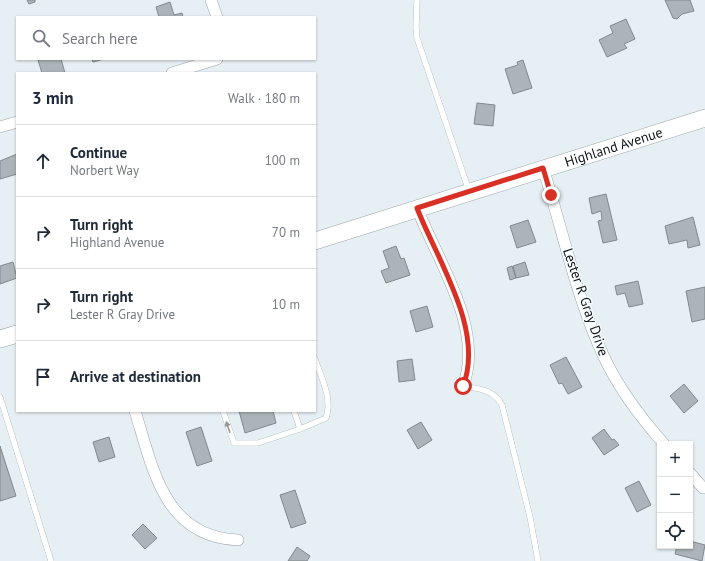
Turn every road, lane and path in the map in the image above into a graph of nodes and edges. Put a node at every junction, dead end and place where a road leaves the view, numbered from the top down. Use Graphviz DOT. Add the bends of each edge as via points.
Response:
graph roads {
  1 [pos="211,0"];
  2 [pos="418,0"];
  3 [pos="217,16"];
  4 [pos="214,60"];
  5 [pos="175,72"];
  6 [pos="705,118"];
  7 [pos="16,122"];
  8 [pos="0,127"];
  9 [pos="543,168"];
  10 [pos="469,192"];
  11 [pos="417,208"];
  12 [pos="316,241"];
  13 [pos="16,334"];
  14 [pos="0,339"];
  15 [pos="316,362"];
  16 [pos="463,386"];
  17 [pos="0,397"];
  18 [pos="134,412"];
  19 [pos="223,412"];
  20 [pos="294,412"];
  21 [pos="300,429"];
  22 [pos="662,441"];
  23 [pos="693,476"];
  24 [pos="703,488"];
  25 [pos="238,540"];
  26 [pos="51,561"];
  27 [pos="538,561"];
  1 -- 3 [label="street"];
  2 -- 10 [label="lane" via="417,38"];
  4 -- 5 [label="street"];
  6 -- 9 [label="main road, Highland Avenue"];
  7 -- 8 [label="street"];
  9 -- 10 [label="main road, Highland Avenue"];
  9 -- 22 [label="street, Lester R Gray Drive" via="597,341 623,390"];
  10 -- 11 [label="main road, Highland Avenue"];
  11 -- 12 [label="main road, Highland Avenue"];
  11 -- 16 [label="street" via="452,284 463,319 470,364"];
  13 -- 14 [label="main road"];
  15 -- 21 [label="lane" via="329,410 326,418"];
  16 -- 27 [label="lane" via="492,393 498,397 502,405 532,523"];
  17 -- 26 [label="lane"];
  18 -- 25 [label="street" via="156,478 175,511 204,534"];
  21 -- 19 [label="lane, one-way" via="258,443 234,443"];
  20 -- 21 [label="lane"];
  23 -- 24 [label="street"];
}
